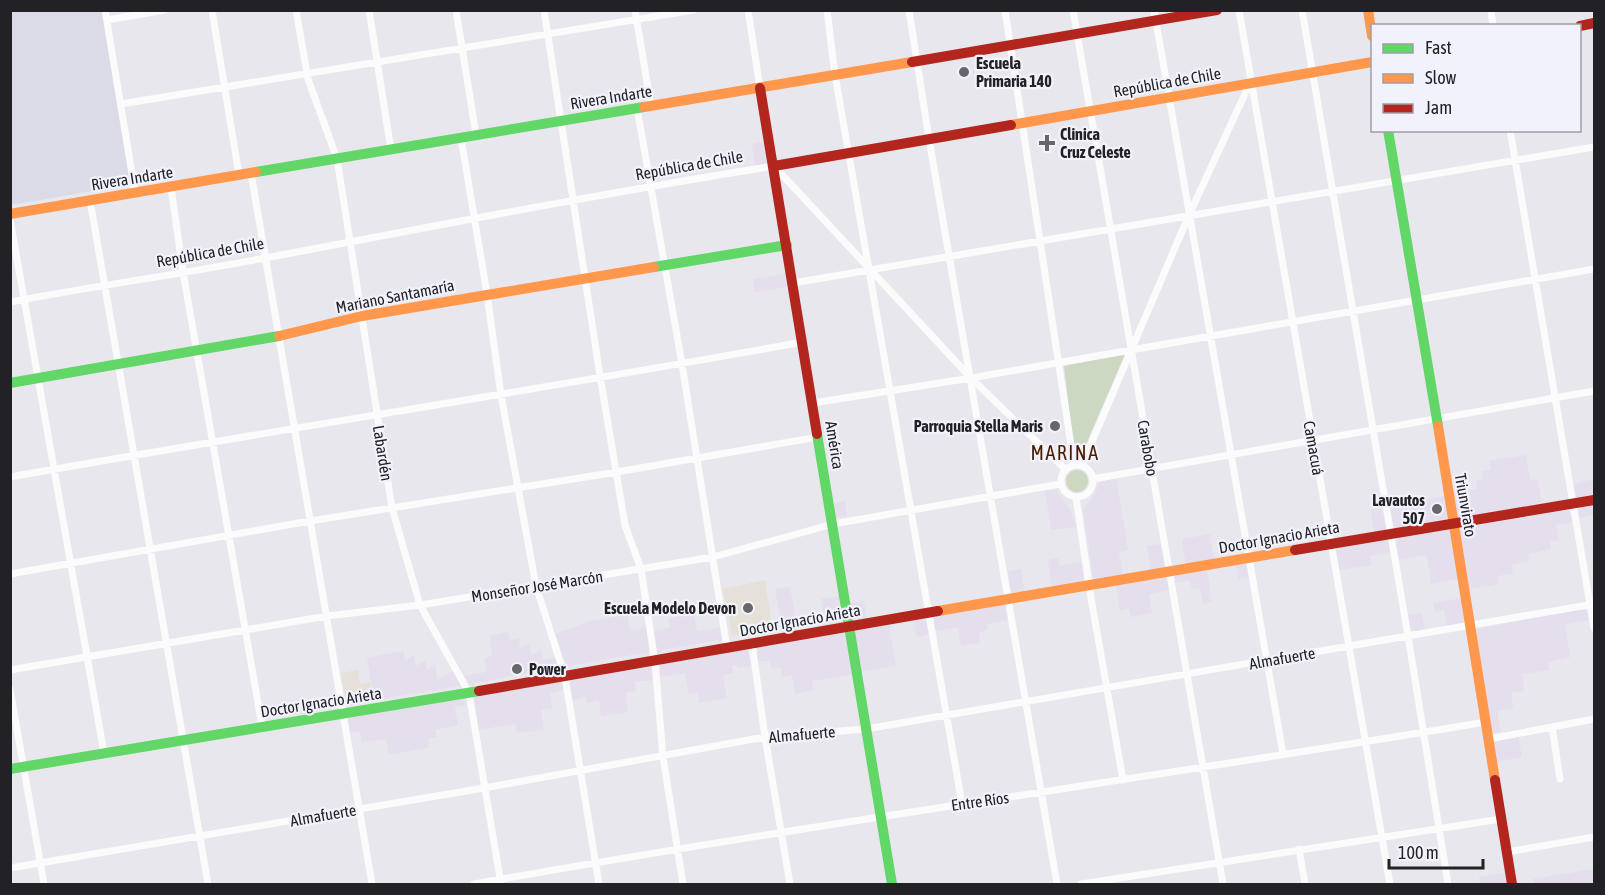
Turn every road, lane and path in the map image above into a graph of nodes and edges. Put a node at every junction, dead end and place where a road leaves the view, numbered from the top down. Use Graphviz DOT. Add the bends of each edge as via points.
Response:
graph roads {
  1 [pos="105,10"];
  2 [pos="165,10"];
  3 [pos="212,10"];
  4 [pos="296,10"];
  5 [pos="369,10"];
  6 [pos="456,10"];
  7 [pos="544,10"];
  8 [pos="635,10"];
  9 [pos="694,10"];
  10 [pos="748,10"];
  11 [pos="827,10"];
  12 [pos="909,10"];
  13 [pos="1005,10"];
  14 [pos="1073,10"];
  15 [pos="1216,10"];
  16 [pos="1239,10"];
  17 [pos="1302,10"];
  18 [pos="1368,10"];
  19 [pos="1155,16"];
  20 [pos="637,19"];
  21 [pos="107,20"];
  22 [pos="1371,30"];
  23 [pos="548,34"];
  24 [pos="1076,34"];
  25 [pos="1009,45"];
  26 [pos="463,49"];
  27 [pos="916,61"];
  28 [pos="378,62"];
  29 [pos="1371,62"];
  30 [pos="1311,72"];
  31 [pos="307,74"];
  32 [pos="835,75"];
  33 [pos="1250,83"];
  34 [pos="225,88"];
  35 [pos="760,88"];
  36 [pos="1170,98"];
  37 [pos="121,104"];
  38 [pos="651,106"];
  39 [pos="637,108"];
  40 [pos="1089,111"];
  41 [pos="561,121"];
  42 [pos="1021,122"];
  43 [pos="1388,132"];
  44 [pos="1510,132"];
  45 [pos="476,135"];
  46 [pos="461,138"];
  47 [pos="929,139"];
  48 [pos="1594,147"];
  49 [pos="392,150"];
  50 [pos="849,152"];
  51 [pos="337,159"];
  52 [pos="1515,160"];
  53 [pos="774,166"];
  54 [pos="245,174"];
  55 [pos="1396,181"];
  56 [pos="651,186"];
  57 [pos="171,187"];
  58 [pos="135,192"];
  59 [pos="1332,192"];
  60 [pos="90,200"];
  61 [pos="573,202"];
  62 [pos="1270,202"];
  63 [pos="10,214"];
  64 [pos="1189,215"];
  65 [pos="474,218"];
  66 [pos="10,219"];
  67 [pos="1110,228"];
  68 [pos="350,241"];
  69 [pos="1039,243"];
  70 [pos="787,245"];
  71 [pos="949,257"];
  72 [pos="266,258"];
  73 [pos="665,264"];
  74 [pos="1594,269"];
  75 [pos="869,270"];
  76 [pos="183,272"];
  77 [pos="585,278"];
  78 [pos="1536,279"];
  79 [pos="793,283"];
  80 [pos="105,286"];
  81 [pos="487,294"];
  82 [pos="25,299"];
  83 [pos="10,302"];
  84 [pos="1416,302"];
  85 [pos="1354,312"];
  86 [pos="362,316"];
  87 [pos="1292,322"];
  88 [pos="279,336"];
  89 [pos="1211,336"];
  90 [pos="803,342"];
  91 [pos="1130,349"];
  92 [pos="198,351"];
  93 [pos="1058,362"];
  94 [pos="682,364"];
  95 [pos="117,365"];
  96 [pos="600,376"];
  97 [pos="38,378"];
  98 [pos="971,378"];
  99 [pos="10,383"];
  100 [pos="891,391"];
  101 [pos="1594,391"];
  102 [pos="501,395"];
  103 [pos="1555,398"];
  104 [pos="813,403"];
  105 [pos="377,414"];
  106 [pos="1436,419"];
  107 [pos="295,428"];
  108 [pos="1373,430"];
  109 [pos="818,437"];
  110 [pos="1312,440"];
  111 [pos="214,441"];
  112 [pos="133,455"];
  113 [pos="1231,455"];
  114 [pos="697,457"];
  115 [pos="1078,465"];
  116 [pos="55,469"];
  117 [pos="1152,469"];
  118 [pos="1065,470"];
  119 [pos="617,472"];
  120 [pos="10,477"];
  121 [pos="1093,479"];
  122 [pos="1060,484"];
  123 [pos="518,488"];
  124 [pos="991,496"];
  125 [pos="1076,498"];
  126 [pos="1594,500"];
  127 [pos="1574,504"];
  128 [pos="392,508"];
  129 [pos="911,510"];
  130 [pos="310,521"];
  131 [pos="1454,523"];
  132 [pos="833,524"];
  133 [pos="1390,533"];
  134 [pos="229,536"];
  135 [pos="1330,543"];
  136 [pos="150,549"];
  137 [pos="713,556"];
  138 [pos="1250,557"];
  139 [pos="70,564"];
  140 [pos="641,569"];
  141 [pos="1169,571"];
  142 [pos="10,574"];
  143 [pos="536,586"];
  144 [pos="1089,586"];
  145 [pos="1009,598"];
  146 [pos="1592,604"];
  147 [pos="420,605"];
  148 [pos="929,612"];
  149 [pos="327,616"];
  150 [pos="1470,625"];
  151 [pos="850,626"];
  152 [pos="1594,628"];
  153 [pos="246,630"];
  154 [pos="1408,636"];
  155 [pos="166,644"];
  156 [pos="752,644"];
  157 [pos="1348,646"];
  158 [pos="727,648"];
  159 [pos="86,657"];
  160 [pos="1266,660"];
  161 [pos="655,662"];
  162 [pos="10,670"];
  163 [pos="1187,674"];
  164 [pos="565,677"];
  165 [pos="10,689"];
  166 [pos="1107,689"];
  167 [pos="469,693"];
  168 [pos="1026,702"];
  169 [pos="342,715"];
  170 [pos="948,715"];
  171 [pos="1594,719"];
  172 [pos="1486,722"];
  173 [pos="262,726"];
  174 [pos="1552,727"];
  175 [pos="866,729"];
  176 [pos="1424,732"];
  177 [pos="765,737"];
  178 [pos="1489,739"];
  179 [pos="184,740"];
  180 [pos="1365,742"];
  181 [pos="104,753"];
  182 [pos="1283,754"];
  183 [pos="663,757"];
  184 [pos="24,767"];
  185 [pos="1203,768"];
  186 [pos="10,770"];
  187 [pos="579,770"];
  188 [pos="1560,779"];
  189 [pos="1123,780"];
  190 [pos="484,788"];
  191 [pos="1041,792"];
  192 [pos="962,804"];
  193 [pos="358,809"];
  194 [pos="882,817"];
  195 [pos="1501,819"];
  196 [pos="1440,828"];
  197 [pos="782,833"];
  198 [pos="199,837"];
  199 [pos="1381,837"];
  200 [pos="1594,837"];
  201 [pos="1299,849"];
  202 [pos="677,851"];
  203 [pos="1507,852"];
  204 [pos="1219,862"];
  205 [pos="41,863"];
  206 [pos="596,864"];
  207 [pos="10,868"];
  208 [pos="501,882"];
  209 [pos="44,885"];
  210 [pos="208,885"];
  211 [pos="372,885"];
  212 [pos="474,885"];
  213 [pos="599,885"];
  214 [pos="683,885"];
  215 [pos="790,885"];
  216 [pos="892,885"];
  217 [pos="1056,885"];
  218 [pos="1081,885"];
  219 [pos="1223,885"];
  220 [pos="1305,885"];
  221 [pos="1390,885"];
  222 [pos="1448,885"];
  223 [pos="1512,885"];
  1 -- 21 [label="street"];
  2 -- 21 [label="street"];
  3 -- 34 [label="street"];
  4 -- 31 [label="street, Labardén"];
  5 -- 28 [label="street"];
  6 -- 26 [label="street"];
  7 -- 23 [label="street"];
  8 -- 20 [label="street"];
  9 -- 20 [label="street"];
  10 -- 35 [label="street, América"];
  11 -- 32 [label="street"];
  12 -- 27 [label="street"];
  13 -- 25 [label="street"];
  14 -- 24 [label="street, Carabobo"];
  15 -- 19 [label="street, Rivera Indarte"];
  16 -- 33 [label="street, Camacuá"];
  17 -- 30 [label="street"];
  18 -- 22 [label="street"];
  19 -- 24 [label="street, Rivera Indarte"];
  19 -- 36 [label="street"];
  20 -- 23 [label="street"];
  20 -- 38 [label="street"];
  21 -- 37 [label="street"];
  23 -- 26 [label="street"];
  23 -- 41 [label="street"];
  24 -- 25 [label="street, Rivera Indarte"];
  24 -- 40 [label="street, Carabobo"];
  25 -- 27 [label="street, Rivera Indarte"];
  25 -- 42 [label="street"];
  26 -- 28 [label="street"];
  26 -- 45 [label="street"];
  27 -- 32 [label="street, Rivera Indarte"];
  27 -- 47 [label="street"];
  28 -- 31 [label="street"];
  28 -- 49 [label="street"];
  29 -- 30 [label="street, República de Chile"];
  30 -- 33 [label="street, República de Chile"];
  30 -- 59 [label="street"];
  31 -- 34 [label="street"];
  31 -- 51 [label="street, Labardén"];
  32 -- 35 [label="street, Rivera Indarte"];
  32 -- 50 [label="street"];
  33 -- 36 [label="street, República de Chile"];
  33 -- 62 [label="street, Camacuá"];
  33 -- 64 [label="street"];
  34 -- 37 [label="street"];
  34 -- 54 [label="street"];
  35 -- 38 [label="street, Rivera Indarte"];
  35 -- 53 [label="street, América"];
  36 -- 40 [label="street, República de Chile"];
  36 -- 64 [label="street"];
  37 -- 58 [label="street"];
  38 -- 39 [label="street, Rivera Indarte"];
  39 -- 41 [label="street, Rivera Indarte"];
  39 -- 56 [label="street"];
  40 -- 42 [label="street, República de Chile"];
  40 -- 67 [label="street, Carabobo"];
  41 -- 45 [label="street, Rivera Indarte"];
  41 -- 61 [label="street"];
  42 -- 47 [label="street, República de Chile"];
  42 -- 69 [label="street"];
  43 -- 55 [label="street, Triunvirato"];
  44 -- 52 [label="street"];
  45 -- 46 [label="street, Rivera Indarte"];
  46 -- 49 [label="street, Rivera Indarte"];
  46 -- 65 [label="street"];
  47 -- 50 [label="street, República de Chile"];
  47 -- 71 [label="street"];
  48 -- 52 [label="street"];
  49 -- 51 [label="street, Rivera Indarte"];
  50 -- 53 [label="street, República de Chile"];
  50 -- 75 [label="street"];
  51 -- 54 [label="street, Rivera Indarte"];
  51 -- 68 [label="street, Labardén"];
  52 -- 55 [label="street"];
  52 -- 78 [label="street"];
  53 -- 56 [label="street, República de Chile"];
  53 -- 70 [label="street, América"];
  53 -- 75 [label="street"];
  54 -- 57 [label="street, Rivera Indarte"];
  54 -- 72 [label="street"];
  55 -- 59 [label="street"];
  55 -- 84 [label="street, Triunvirato"];
  56 -- 61 [label="street, República de Chile"];
  56 -- 73 [label="street"];
  57 -- 58 [label="street, Rivera Indarte"];
  57 -- 76 [label="street"];
  58 -- 60 [label="street, Rivera Indarte"];
  59 -- 62 [label="street"];
  59 -- 85 [label="street"];
  60 -- 63 [label="street, Rivera Indarte"];
  60 -- 80 [label="street"];
  61 -- 65 [label="street, República de Chile"];
  61 -- 77 [label="street"];
  62 -- 64 [label="street"];
  62 -- 87 [label="street, Camacuá"];
  64 -- 67 [label="street"];
  64 -- 89 [label="street"];
  64 -- 91 [label="street"];
  65 -- 68 [label="street, República de Chile"];
  65 -- 81 [label="street"];
  66 -- 82 [label="street"];
  67 -- 69 [label="street"];
  67 -- 91 [label="street, Carabobo"];
  68 -- 72 [label="street, República de Chile"];
  68 -- 86 [label="street, Labardén"];
  69 -- 71 [label="street"];
  69 -- 93 [label="street"];
  70 -- 73 [label="street, Mariano Santamaría"];
  70 -- 79 [label="street, América"];
  71 -- 75 [label="street"];
  71 -- 98 [label="street"];
  72 -- 76 [label="street, República de Chile"];
  72 -- 88 [label="street"];
  73 -- 77 [label="street, Mariano Santamaría"];
  73 -- 94 [label="street"];
  74 -- 78 [label="street"];
  75 -- 79 [label="street"];
  75 -- 98 [label="street"];
  75 -- 100 [label="street"];
  76 -- 80 [label="street, República de Chile"];
  76 -- 92 [label="street"];
  77 -- 81 [label="street, Mariano Santamaría"];
  77 -- 96 [label="street"];
  78 -- 84 [label="street"];
  78 -- 103 [label="street"];
  79 -- 90 [label="street, América"];
  80 -- 82 [label="street, República de Chile"];
  80 -- 95 [label="street"];
  81 -- 86 [label="street, Mariano Santamaría"];
  81 -- 102 [label="street"];
  82 -- 83 [label="street, República de Chile"];
  82 -- 97 [label="street"];
  84 -- 85 [label="street"];
  84 -- 106 [label="street, Triunvirato"];
  85 -- 87 [label="street"];
  85 -- 108 [label="street"];
  86 -- 88 [label="street, Mariano Santamaría"];
  86 -- 105 [label="street, Labardén"];
  87 -- 89 [label="street"];
  87 -- 110 [label="street, Camacuá"];
  88 -- 92 [label="street, Mariano Santamaría"];
  88 -- 107 [label="street"];
  89 -- 91 [label="street"];
  89 -- 113 [label="street"];
  90 -- 94 [label="street"];
  90 -- 104 [label="street, América"];
  91 -- 93 [label="street"];
  91 -- 115 [label="street"];
  91 -- 117 [label="street, Carabobo"];
  92 -- 95 [label="street, Mariano Santamaría"];
  92 -- 111 [label="street"];
  93 -- 98 [label="street"];
  93 -- 115 [label="street"];
  94 -- 96 [label="street"];
  94 -- 114 [label="street"];
  95 -- 97 [label="street, Mariano Santamaría"];
  95 -- 112 [label="street"];
  96 -- 102 [label="street"];
  96 -- 119 [label="street"];
  97 -- 99 [label="street, Mariano Santamaría"];
  97 -- 116 [label="street"];
  98 -- 100 [label="street"];
  98 -- 118 [label="street"];
  98 -- 124 [label="street"];
  100 -- 104 [label="street"];
  100 -- 129 [label="street"];
  101 -- 103 [label="street"];
  102 -- 105 [label="street"];
  102 -- 123 [label="street"];
  103 -- 106 [label="street"];
  103 -- 127 [label="street"];
  104 -- 109 [label="street, América"];
  105 -- 107 [label="street"];
  105 -- 128 [label="street, Labardén"];
  106 -- 108 [label="street"];
  106 -- 131 [label="street, Triunvirato"];
  107 -- 111 [label="street"];
  107 -- 130 [label="street"];
  108 -- 110 [label="street"];
  108 -- 133 [label="street"];
  109 -- 114 [label="street"];
  109 -- 132 [label="street, América"];
  110 -- 113 [label="street"];
  110 -- 135 [label="street, Camacuá"];
  111 -- 112 [label="street"];
  111 -- 134 [label="street"];
  112 -- 116 [label="street"];
  112 -- 136 [label="street"];
  113 -- 117 [label="street"];
  113 -- 138 [label="street"];
  114 -- 119 [label="street"];
  114 -- 137 [label="street"];
  115 -- 118 [label="street"];
  115 -- 121 [label="street" via="1090,471"];
  116 -- 120 [label="street"];
  116 -- 139 [label="street"];
  117 -- 121 [label="street"];
  117 -- 141 [label="street, Carabobo"];
  118 -- 122 [label="street"];
  119 -- 123 [label="street"];
  119 -- 140 [label="street" via="625,525"];
  121 -- 125 [label="street" via="1090,490"];
  122 -- 124 [label="street, Monseñor José Marcón"];
  122 -- 125 [label="street" via="1065,493"];
  123 -- 128 [label="street"];
  123 -- 143 [label="street"];
  124 -- 129 [label="street, Monseñor José Marcón"];
  124 -- 145 [label="street"];
  125 -- 144 [label="street"];
  126 -- 127 [label="street, Doctor Ignacio Arieta"];
  127 -- 131 [label="street, Doctor Ignacio Arieta"];
  127 -- 146 [label="street"];
  128 -- 130 [label="street"];
  128 -- 147 [label="street, Labardén"];
  129 -- 132 [label="street, Monseñor José Marcón"];
  129 -- 148 [label="street"];
  130 -- 134 [label="street"];
  130 -- 149 [label="street"];
  131 -- 133 [label="street, Doctor Ignacio Arieta"];
  131 -- 150 [label="street, Triunvirato"];
  132 -- 137 [label="street, Monseñor José Marcón"];
  132 -- 151 [label="street, América"];
  133 -- 135 [label="street, Doctor Ignacio Arieta"];
  133 -- 154 [label="street"];
  134 -- 136 [label="street"];
  134 -- 153 [label="street"];
  135 -- 138 [label="street, Doctor Ignacio Arieta"];
  135 -- 157 [label="street, Camacuá"];
  136 -- 139 [label="street"];
  136 -- 155 [label="street"];
  137 -- 140 [label="street, Monseñor José Marcón"];
  137 -- 158 [label="street"];
  138 -- 141 [label="street, Doctor Ignacio Arieta"];
  138 -- 160 [label="street"];
  139 -- 142 [label="street"];
  139 -- 159 [label="street"];
  140 -- 143 [label="street, Monseñor José Marcón"];
  140 -- 161 [label="street"];
  141 -- 144 [label="street, Doctor Ignacio Arieta"];
  141 -- 163 [label="street, Carabobo"];
  143 -- 147 [label="street, Monseñor José Marcón"];
  143 -- 164 [label="street"];
  144 -- 145 [label="street, Doctor Ignacio Arieta"];
  144 -- 166 [label="street"];
  145 -- 148 [label="street, Doctor Ignacio Arieta"];
  145 -- 168 [label="street"];
  146 -- 150 [label="street, Almafuerte"];
  146 -- 152 [label="street"];
  147 -- 149 [label="street, Monseñor José Marcón"];
  147 -- 167 [label="street, Labardén"];
  148 -- 151 [label="street, Doctor Ignacio Arieta"];
  148 -- 170 [label="street"];
  149 -- 153 [label="street, Monseñor José Marcón"];
  149 -- 169 [label="street"];
  150 -- 154 [label="street, Almafuerte"];
  150 -- 172 [label="street, Triunvirato"];
  151 -- 156 [label="street, Doctor Ignacio Arieta"];
  151 -- 175 [label="street, América"];
  153 -- 155 [label="street, Monseñor José Marcón"];
  153 -- 173 [label="street"];
  154 -- 157 [label="street, Almafuerte"];
  154 -- 176 [label="street"];
  155 -- 159 [label="street, Monseñor José Marcón"];
  155 -- 179 [label="street"];
  156 -- 158 [label="street, Doctor Ignacio Arieta"];
  156 -- 177 [label="street"];
  157 -- 160 [label="street, Almafuerte"];
  157 -- 180 [label="street, Camacuá"];
  158 -- 161 [label="street, Doctor Ignacio Arieta"];
  159 -- 162 [label="street, Monseñor José Marcón"];
  159 -- 181 [label="street"];
  160 -- 163 [label="street, Almafuerte"];
  160 -- 182 [label="street"];
  161 -- 164 [label="street, Doctor Ignacio Arieta"];
  161 -- 183 [label="street"];
  163 -- 166 [label="street, Almafuerte"];
  163 -- 185 [label="street, Carabobo"];
  164 -- 167 [label="street, Doctor Ignacio Arieta"];
  164 -- 187 [label="street"];
  165 -- 184 [label="street"];
  166 -- 168 [label="street, Almafuerte"];
  166 -- 189 [label="street"];
  167 -- 169 [label="street, Doctor Ignacio Arieta"];
  167 -- 190 [label="street, Labardén"];
  168 -- 170 [label="street, Almafuerte"];
  168 -- 191 [label="street"];
  169 -- 173 [label="street, Doctor Ignacio Arieta"];
  169 -- 193 [label="street"];
  170 -- 175 [label="street, Almafuerte"];
  170 -- 192 [label="street"];
  171 -- 174 [label="street"];
  172 -- 176 [label="street, Entre Ríos"];
  172 -- 178 [label="street, Triunvirato"];
  173 -- 179 [label="street, Doctor Ignacio Arieta"];
  174 -- 178 [label="street"];
  174 -- 188 [label="street"];
  175 -- 177 [label="street, Almafuerte"];
  175 -- 194 [label="street, América"];
  176 -- 180 [label="street, Entre Ríos"];
  176 -- 196 [label="street"];
  177 -- 183 [label="street, Almafuerte"];
  177 -- 197 [label="street"];
  178 -- 195 [label="street, Triunvirato"];
  179 -- 181 [label="street, Doctor Ignacio Arieta"];
  179 -- 198 [label="street"];
  180 -- 182 [label="street, Entre Ríos"];
  180 -- 199 [label="street, Camacuá"];
  181 -- 184 [label="street, Doctor Ignacio Arieta"];
  182 -- 185 [label="street, Entre Ríos"];
  183 -- 187 [label="street, Almafuerte"];
  183 -- 202 [label="street"];
  184 -- 186 [label="street, Doctor Ignacio Arieta"];
  184 -- 205 [label="street"];
  185 -- 189 [label="street, Entre Ríos"];
  185 -- 204 [label="street, Carabobo"];
  187 -- 190 [label="street, Almafuerte"];
  187 -- 206 [label="street"];
  189 -- 191 [label="street, Entre Ríos"];
  190 -- 193 [label="street, Almafuerte"];
  190 -- 208 [label="street, Labardén"];
  191 -- 192 [label="street, Entre Ríos"];
  191 -- 217 [label="street"];
  192 -- 194 [label="street, Entre Ríos"];
  193 -- 198 [label="street, Almafuerte"];
  193 -- 211 [label="street"];
  194 -- 197 [label="street, Entre Ríos"];
  194 -- 216 [label="street, América"];
  195 -- 196 [label="street"];
  195 -- 203 [label="street, Triunvirato"];
  196 -- 199 [label="street"];
  196 -- 222 [label="street"];
  197 -- 202 [label="street, Entre Ríos"];
  197 -- 215 [label="street"];
  198 -- 205 [label="street, Almafuerte"];
  198 -- 210 [label="street"];
  199 -- 201 [label="street"];
  199 -- 221 [label="street, Camacuá"];
  200 -- 203 [label="street"];
  201 -- 204 [label="street"];
  201 -- 220 [label="street"];
  202 -- 206 [label="street, Entre Ríos"];
  202 -- 214 [label="street"];
  203 -- 223 [label="street, Triunvirato"];
  204 -- 218 [label="street"];
  204 -- 219 [label="street, Carabobo"];
  205 -- 207 [label="street, Almafuerte"];
  205 -- 209 [label="street"];
  206 -- 208 [label="street, Entre Ríos"];
  206 -- 213 [label="street"];
  208 -- 212 [label="street, Entre Ríos"];
}
